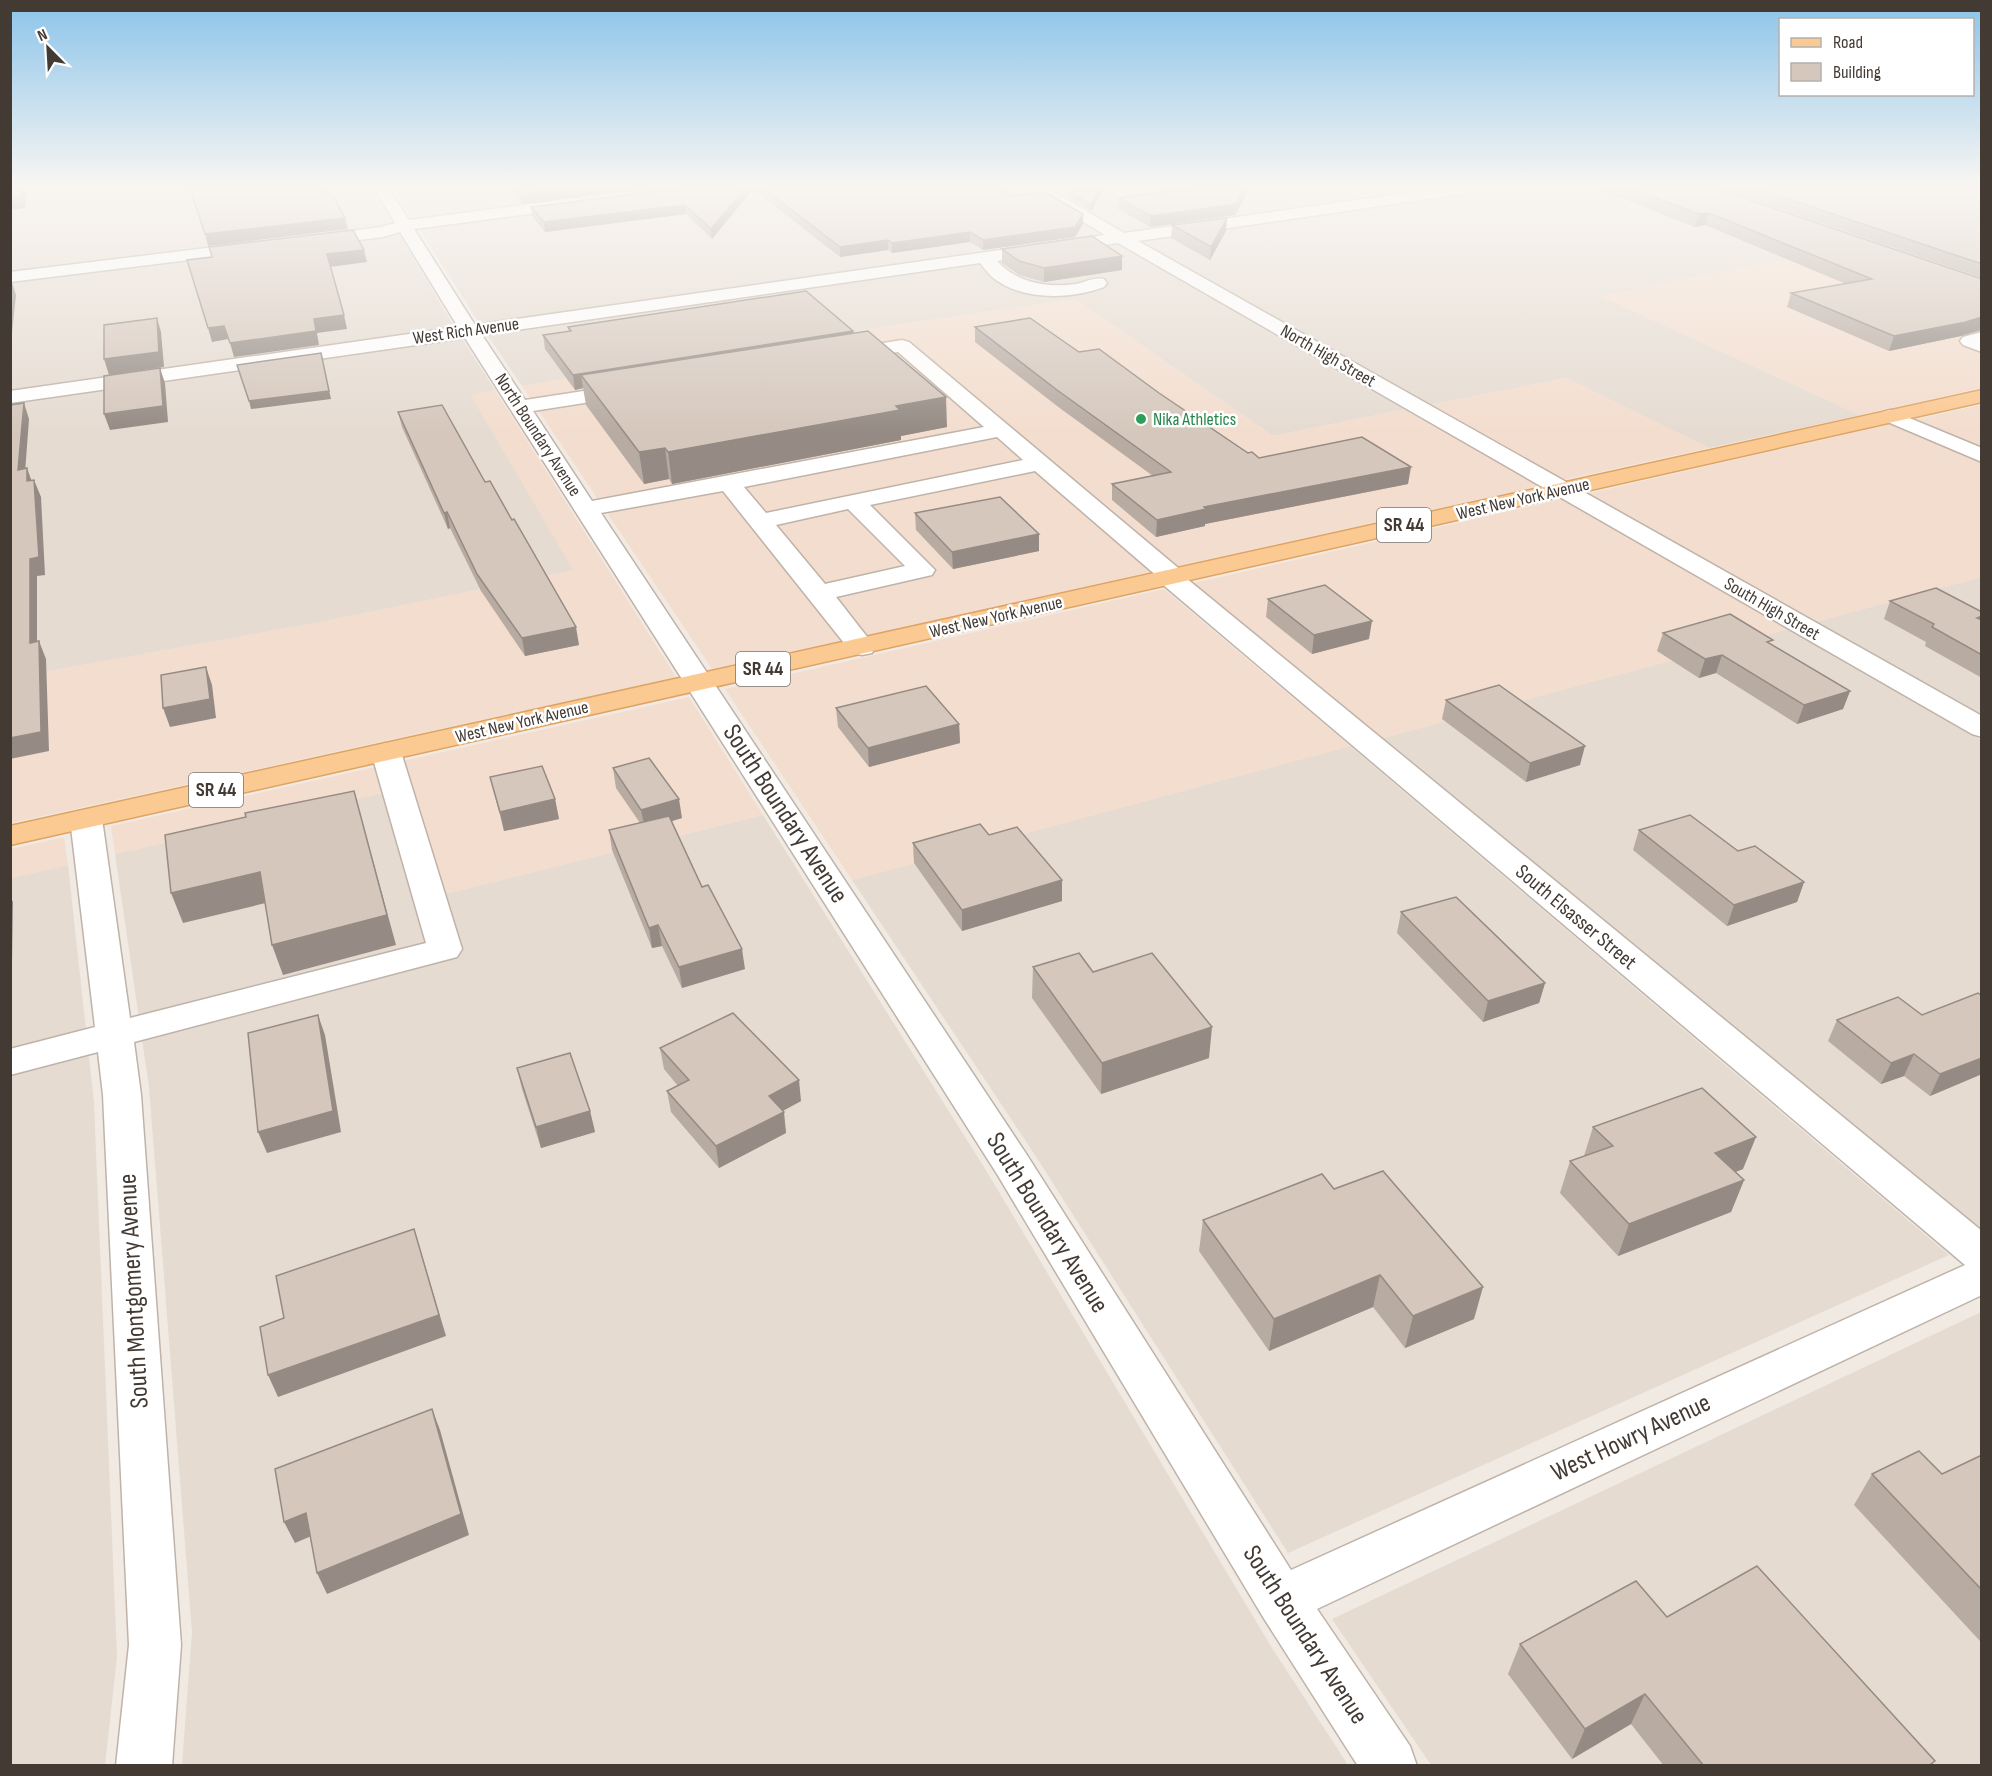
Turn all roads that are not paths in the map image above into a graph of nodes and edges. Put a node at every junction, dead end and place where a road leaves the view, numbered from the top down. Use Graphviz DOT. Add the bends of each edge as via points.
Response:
graph roads {
  1 [pos="86,268"];
  2 [pos="432,268"];
  3 [pos="908,268"];
  4 [pos="993,268"];
  5 [pos="1173,268"];
  6 [pos="10,277"];
  7 [pos="1098,282"];
  8 [pos="471,331"];
  9 [pos="1982,338"];
  10 [pos="1982,346"];
  11 [pos="821,359"];
  12 [pos="648,387"];
  13 [pos="1982,396"];
  14 [pos="10,397"];
  15 [pos="521,407"];
  16 [pos="1890,416"];
  17 [pos="1000,430"];
  18 [pos="1982,456"];
  19 [pos="1040,463"];
  20 [pos="729,483"];
  21 [pos="1562,490"];
  22 [pos="853,501"];
  23 [pos="587,509"];
  24 [pos="759,520"];
  25 [pos="1172,577"];
  26 [pos="819,593"];
  27 [pos="862,647"];
  28 [pos="701,683"];
  29 [pos="1982,728"];
  30 [pos="386,752"];
  31 [pos="86,819"];
  32 [pos="10,836"];
  33 [pos="114,1035"];
  34 [pos="10,1062"];
  35 [pos="1982,1255"];
  36 [pos="1982,1276"];
  37 [pos="1281,1600"];
  38 [pos="144,1766"];
  39 [pos="1390,1766"];
  1 -- 6 [label="street"];
  2 -- 8 [label="street, North Boundary Avenue"];
  3 -- 8 [label="street, West Rich Avenue"];
  4 -- 7 [label="street" via="1018,283 1060,289 1084,289"];
  5 -- 21 [label="street, North High Street"];
  8 -- 14 [label="street, West Rich Avenue"];
  8 -- 15 [label="street, North Boundary Avenue"];
  9 -- 10 [label="street" via="1970,341"];
  11 -- 17 [label="street, South Elsasser Street" via="902,346"];
  12 -- 15 [label="street"];
  13 -- 16 [label="main road, West New York Avenue / SR 44"];
  15 -- 23 [label="street, North Boundary Avenue"];
  16 -- 18 [label="street"];
  16 -- 21 [label="main road, West New York Avenue / SR 44"];
  17 -- 19 [label="street, South Elsasser Street"];
  17 -- 20 [label="street"];
  19 -- 22 [label="street"];
  19 -- 25 [label="street, South Elsasser Street"];
  20 -- 23 [label="street"];
  20 -- 24 [label="street"];
  21 -- 25 [label="main road, West New York Avenue / SR 44"];
  21 -- 29 [label="street, South High Street"];
  22 -- 24 [label="street"];
  22 -- 26 [label="street" via="923,570"];
  23 -- 28 [label="street, North Boundary Avenue"];
  24 -- 26 [label="street"];
  25 -- 27 [label="main road, West New York Avenue / SR 44"];
  25 -- 35 [label="street, South Elsasser Street"];
  26 -- 27 [label="street"];
  27 -- 28 [label="main road, West New York Avenue / SR 44"];
  28 -- 30 [label="main road, West New York Avenue / SR 44"];
  28 -- 37 [label="street, South Boundary Avenue" via="1011,1163"];
  30 -- 31 [label="main road, West New York Avenue / SR 44"];
  30 -- 33 [label="street" via="445,949"];
  31 -- 32 [label="main road, West New York Avenue / SR 44"];
  31 -- 33 [label="street, South Montgomery Avenue"];
  33 -- 34 [label="street"];
  33 -- 38 [label="street, South Montgomery Avenue" via="122,1095 155,1645"];
  36 -- 37 [label="street, West Howry Avenue"];
  37 -- 39 [label="street, South Boundary Avenue"];
}
